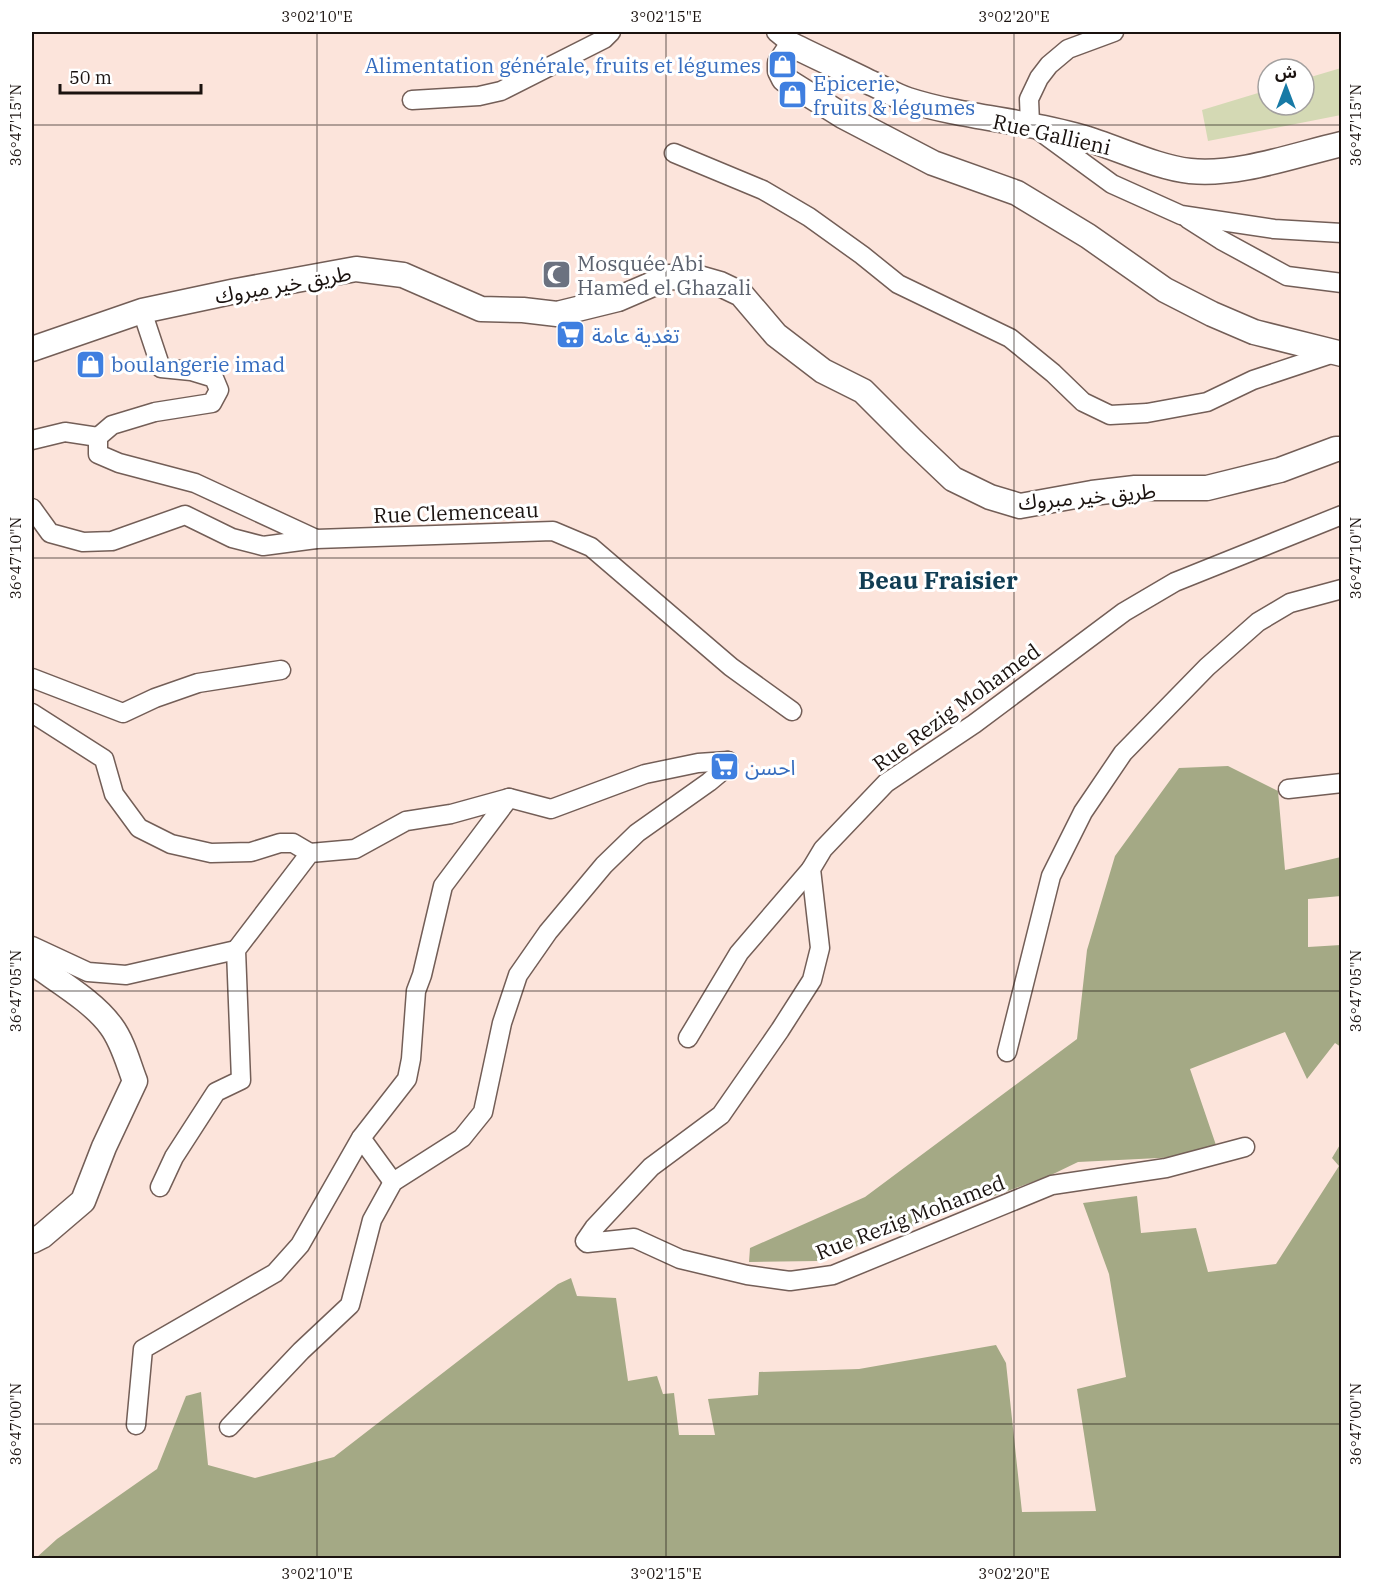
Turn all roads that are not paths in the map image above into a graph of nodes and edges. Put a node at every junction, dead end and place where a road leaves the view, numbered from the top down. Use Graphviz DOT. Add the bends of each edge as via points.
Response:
graph roads {
  1 [pos="611,32"];
  2 [pos="1114,32"];
  3 [pos="784,38"];
  4 [pos="412,100"];
  5 [pos="1030,124"];
  6 [pos="1341,144"];
  7 [pos="674,153"];
  8 [pos="1181,215"];
  9 [pos="1341,233"];
  10 [pos="1341,282"];
  11 [pos="142,312"];
  12 [pos="32,349"];
  13 [pos="1338,353"];
  14 [pos="32,440"];
  15 [pos="98,446"];
  16 [pos="1341,449"];
  17 [pos="32,508"];
  18 [pos="1341,515"];
  19 [pos="316,539"];
  20 [pos="1341,589"];
  21 [pos="280,670"];
  22 [pos="32,678"];
  23 [pos="792,711"];
  24 [pos="32,713"];
  25 [pos="1341,783"];
  26 [pos="1288,789"];
  27 [pos="509,798"];
  28 [pos="310,853"];
  29 [pos="811,869"];
  30 [pos="32,946"];
  31 [pos="236,950"];
  32 [pos="32,962"];
  33 [pos="688,1038"];
  34 [pos="1007,1052"];
  35 [pos="361,1138"];
  36 [pos="1245,1148"];
  37 [pos="393,1182"];
  38 [pos="160,1187"];
  39 [pos="32,1241"];
  40 [pos="136,1425"];
  41 [pos="229,1427"];
  1 -- 4 [label="street" via="501,91"];
  2 -- 5 [label="street" via="1068,49 1049,65 1029,99"];
  3 -- 5 [label="street, Rue Gallieni" via="906,100"];
  3 -- 13 [label="street" via="780,63 784,79 843,116 933,163 1017,193 1165,290 1212,314 1254,332"];
  5 -- 6 [label="street, Rue Gallieni" via="1190,171 1231,170"];
  5 -- 8 [label="street" via="1112,184"];
  7 -- 13 [label="street" via="763,190 809,217 897,284 1010,338 1083,402 1110,415 1148,413 1207,402 1252,380"];
  8 -- 9 [label="street" via="1274,229"];
  8 -- 10 [label="street" via="1287,276"];
  11 -- 12 [label="street, طريق خير مبروك"];
  11 -- 15 [label="street" via="161,368 214,378 219,390 212,403 155,412 112,425"];
  11 -- 16 [label="street, طريق خير مبروك" via="356,269 403,275 481,309 557,314 618,299 669,277 699,278 741,294 776,334 823,371 863,391 953,479 1020,506 1135,488 1207,488 1280,470"];
  14 -- 15 [label="street" via="65,432"];
  15 -- 19 [label="street" via="119,463 195,483"];
  17 -- 19 [label="street, Rue Clemenceau" via="50,533 83,542 112,541 185,515 232,538 263,546"];
  18 -- 29 [label="street, Rue Rezig Mohamed" via="1175,582 1124,612 975,724 886,783 823,849"];
  19 -- 23 [label="street, Rue Clemenceau" via="553,531 591,546 731,667"];
  20 -- 34 [label="street" via="1290,603 1258,622 1207,667 1123,753 1083,812 1051,876"];
  21 -- 22 [label="street" via="198,683 123,713"];
  24 -- 28 [label="street" via="104,759 114,794 139,828 171,844 211,853 251,852 293,843"];
  25 -- 26 [label="street"];
  27 -- 28 [label="street" via="406,821 355,849"];
  27 -- 35 [label="street" via="443,886 416,991 407,1078"];
  27 -- 37 [label="street" via="550,809 645,774 728,761 709,782 636,833 548,932 518,975 502,1023 483,1112 462,1138"];
  28 -- 31 [label="street"];
  29 -- 33 [label="street" via="739,953"];
  29 -- 36 [label="street, Rue Rezig Mohamed" via="820,948 812,980 720,1115 651,1167 594,1228 587,1243 634,1238 680,1259 790,1281 833,1275 1052,1185 1166,1168"];
  30 -- 31 [label="street" via="88,972 126,975"];
  31 -- 38 [label="street" via="241,1080 216,1092 174,1157"];
  32 -- 39 [label="street" via="95,1009 111,1026 135,1081 83,1201"];
  35 -- 37 [label="street"];
  35 -- 40 [label="street" via="300,1245 276,1273 143,1348"];
  37 -- 41 [label="street" via="372,1220 350,1305"];
}
